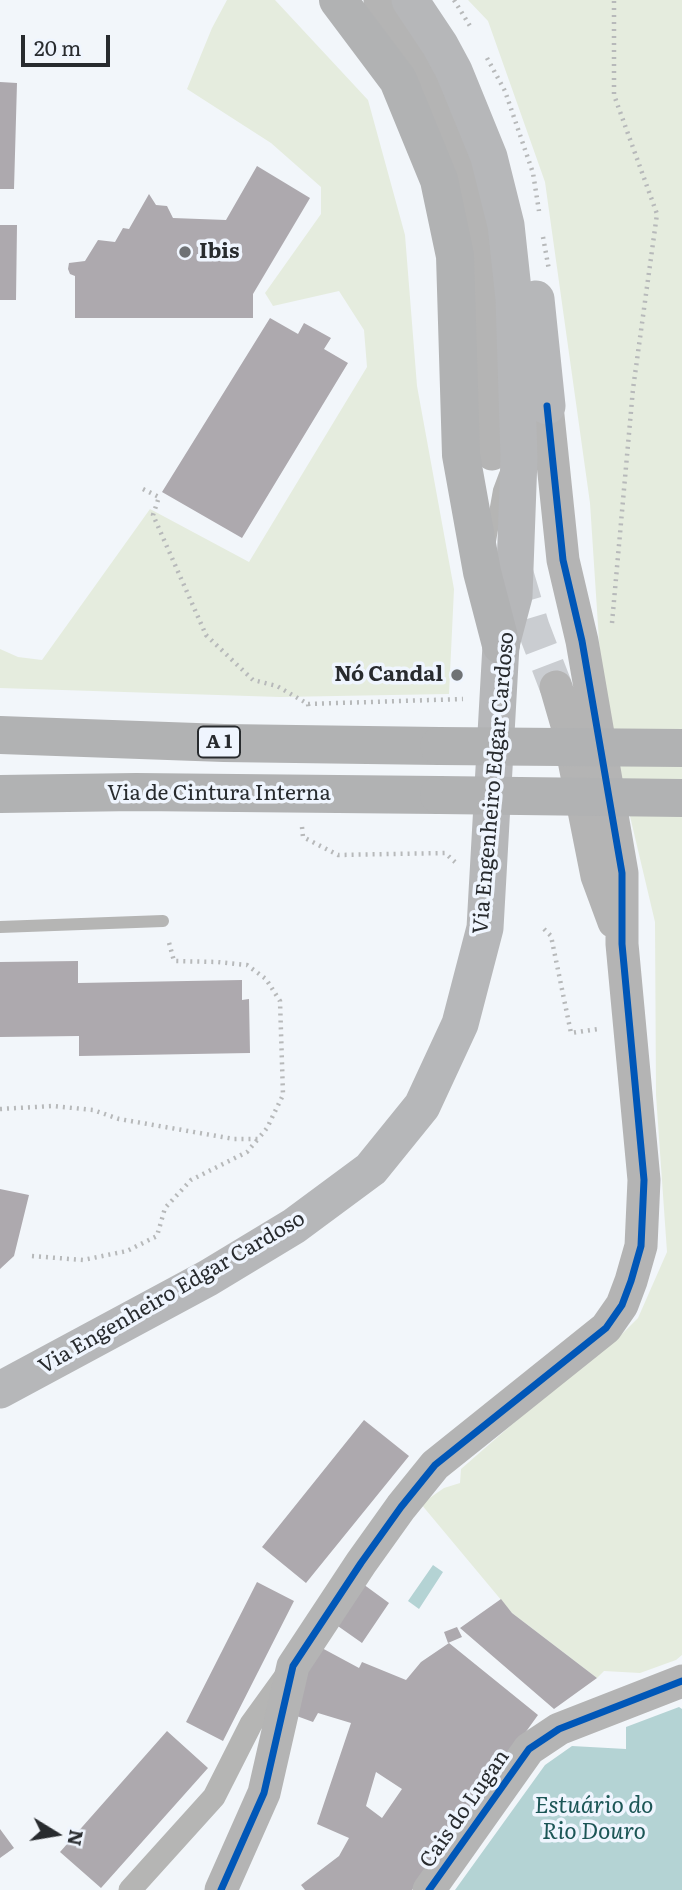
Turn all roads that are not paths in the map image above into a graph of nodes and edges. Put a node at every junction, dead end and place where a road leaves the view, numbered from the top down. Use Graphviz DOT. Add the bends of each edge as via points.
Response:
graph roads {
  1 [pos="338,0"];
  2 [pos="380,0"];
  3 [pos="410,0"];
  4 [pos="436,0"];
  5 [pos="547,406"];
  6 [pos="505,456"];
  7 [pos="482,572"];
  8 [pos="501,645"];
  9 [pos="556,687"];
  10 [pos="0,735"];
  11 [pos="682,748"];
  12 [pos="0,794"];
  13 [pos="682,797"];
  14 [pos="163,920"];
  15 [pos="0,927"];
  16 [pos="622,944"];
  17 [pos="0,1390"];
  18 [pos="293,1666"];
  19 [pos="682,1681"];
  20 [pos="131,1890"];
  21 [pos="221,1890"];
  22 [pos="429,1890"];
  1 -- 7 [label="highway" via="398,80 439,180 455,256 461,455"];
  2 -- 6 [label="street" via="431,75 466,166 484,266"];
  3 -- 6 [label="main road, Via Engenheiro Edgar Cardoso" via="440,45 467,101 489,157 506,225 514,299"];
  4 -- 5 [label="main road" via="465,45 510,154 531,251"];
  5 -- 16 [label="street" via="563,560 582,641 622,873"];
  6 -- 7 [label="lane"];
  6 -- 8 [label="main road, Via Engenheiro Edgar Cardoso" via="513,596"];
  7 -- 8 [label="highway"];
  8 -- 17 [label="main road, Via Engenheiro Edgar Cardoso" via="485,928 460,1024 422,1106 370,1169 294,1226 208,1278"];
  9 -- 16 [label="street" via="597,876"];
  10 -- 11 [label="highway, A 1, bridge" via="224,743"];
  12 -- 13 [label="highway, Via de Cintura Interna, bridge"];
  14 -- 15 [label="lane"];
  16 -- 18 [label="street" via="644,1180 641,1246 622,1305 606,1328 435,1465 361,1563"];
  18 -- 20 [label="street" via="251,1724 214,1797"];
  18 -- 21 [label="street" via="264,1793"];
  19 -- 22 [label="street, Cais do Lugan" via="559,1729 529,1749"];
}
